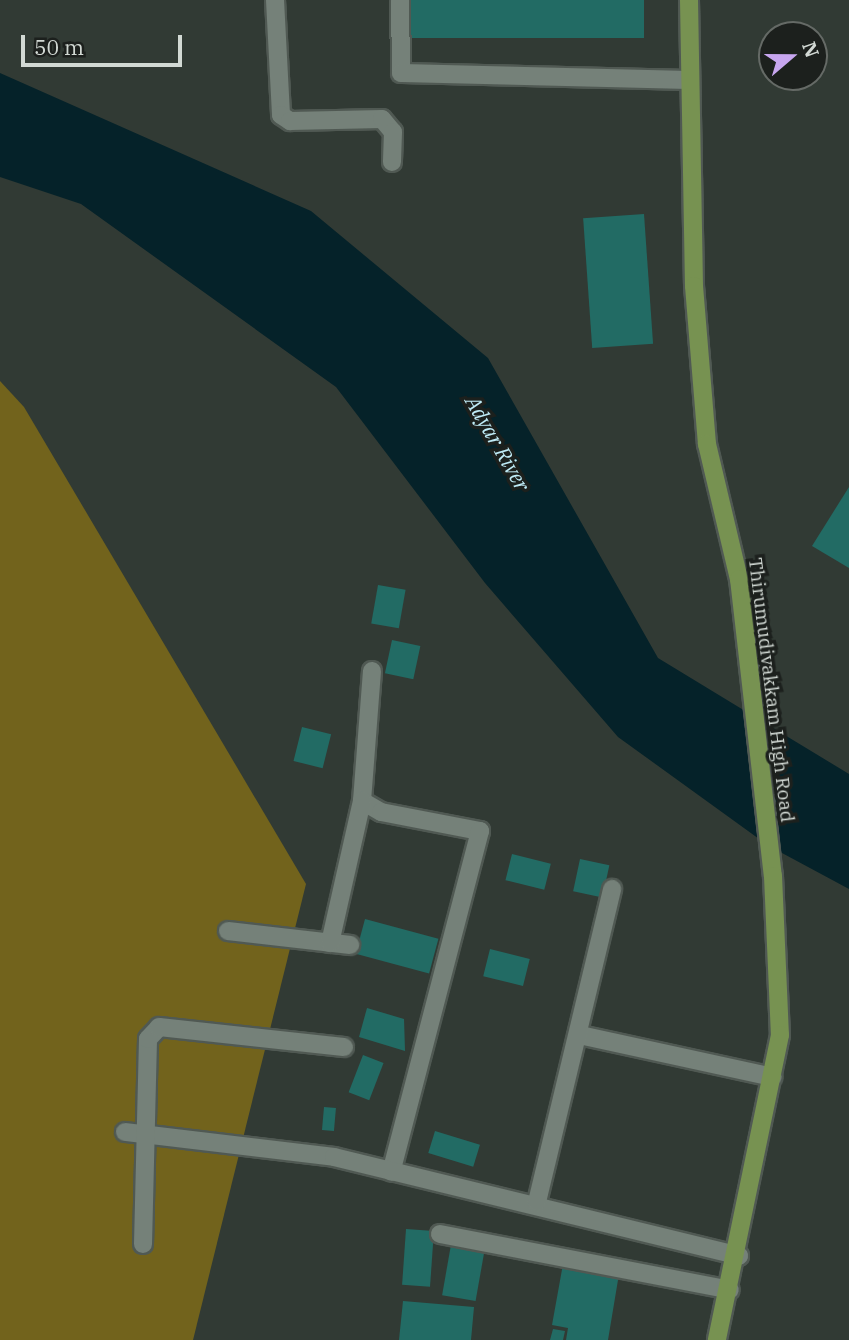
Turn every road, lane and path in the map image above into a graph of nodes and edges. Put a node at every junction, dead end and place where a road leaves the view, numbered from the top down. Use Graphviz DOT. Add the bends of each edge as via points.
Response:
graph roads {
  1 [pos="275,0"];
  2 [pos="400,0"];
  3 [pos="689,0"];
  4 [pos="690,80"];
  5 [pos="392,162"];
  6 [pos="372,671"];
  7 [pos="362,801"];
  8 [pos="612,889"];
  9 [pos="228,931"];
  10 [pos="330,943"];
  11 [pos="350,945"];
  12 [pos="580,1035"];
  13 [pos="344,1047"];
  14 [pos="772,1077"];
  15 [pos="125,1132"];
  16 [pos="150,1136"];
  17 [pos="391,1172"];
  18 [pos="537,1202"];
  19 [pos="440,1234"];
  20 [pos="143,1244"];
  21 [pos="739,1256"];
  22 [pos="730,1290"];
  23 [pos="717,1340"];
  1 -- 5 [label="street" via="281,115 290,121 382,119 393,132"];
  2 -- 4 [label="street" via="401,73"];
  3 -- 4 [label="main road, Thirumudivakkam High Road"];
  4 -- 14 [label="main road, Thirumudivakkam High Road" via="694,286 707,444 740,579 773,876 780,1035"];
  6 -- 7 [label="street"];
  7 -- 10 [label="street"];
  7 -- 17 [label="street" via="381,812 480,831"];
  8 -- 12 [label="street"];
  9 -- 10 [label="street"];
  10 -- 11 [label="street"];
  12 -- 14 [label="street"];
  12 -- 18 [label="street"];
  13 -- 16 [label="street" via="159,1027 148,1039"];
  14 -- 21 [label="main road, Thirumudivakkam High Road"];
  15 -- 16 [label="street"];
  16 -- 17 [label="street" via="334,1157"];
  16 -- 20 [label="street"];
  17 -- 18 [label="street"];
  18 -- 21 [label="street"];
  19 -- 22 [label="street"];
  21 -- 22 [label="main road, Thirumudivakkam High Road"];
  22 -- 23 [label="main road, Thirumudivakkam High Road"];
}
